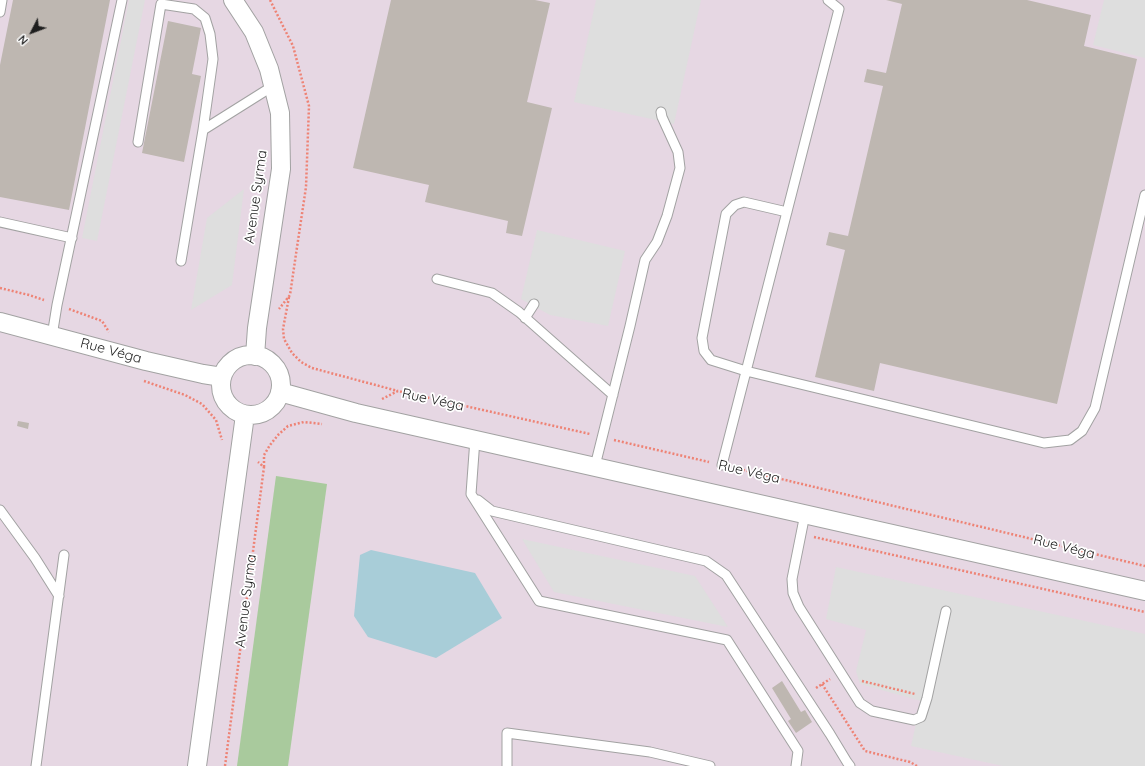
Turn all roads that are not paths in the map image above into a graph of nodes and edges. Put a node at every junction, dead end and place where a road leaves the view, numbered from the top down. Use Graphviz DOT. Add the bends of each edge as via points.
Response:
graph roads {
  1 [pos="2,0"];
  2 [pos="122,0"];
  3 [pos="233,0"];
  4 [pos="828,0"];
  5 [pos="0,12"];
  6 [pos="273,86"];
  7 [pos="661,112"];
  8 [pos="203,130"];
  9 [pos="138,142"];
  10 [pos="1145,195"];
  11 [pos="787,212"];
  12 [pos="0,222"];
  13 [pos="72,238"];
  14 [pos="181,261"];
  15 [pos="437,279"];
  16 [pos="534,304"];
  17 [pos="525,318"];
  18 [pos="0,322"];
  19 [pos="52,336"];
  20 [pos="255,356"];
  21 [pos="746,371"];
  22 [pos="222,377"];
  23 [pos="280,392"];
  24 [pos="613,395"];
  25 [pos="245,415"];
  26 [pos="475,439"];
  27 [pos="722,465"];
  28 [pos="595,466"];
  29 [pos="471,494"];
  30 [pos="0,510"];
  31 [pos="806,514"];
  32 [pos="64,555"];
  33 [pos="1145,591"];
  34 [pos="59,596"];
  35 [pos="946,611"];
  36 [pos="36,766"];
  37 [pos="197,766"];
  38 [pos="507,766"];
  39 [pos="710,766"];
  40 [pos="796,766"];
  41 [pos="850,766"];
  1 -- 5 [label="lane"];
  2 -- 13 [label="lane"];
  3 -- 6 [label="street, Avenue Syrma" via="254,32"];
  4 -- 11 [label="lane" via="839,9"];
  6 -- 8 [label="lane"];
  6 -- 20 [label="street, Avenue Syrma" via="280,113 281,169"];
  7 -- 24 [label="lane" via="678,152 680,168 662,229 646,260"];
  8 -- 9 [label="lane" via="213,59 205,18 194,9 161,4"];
  8 -- 14 [label="lane"];
  10 -- 21 [label="lane" via="1095,408 1082,431 1070,440 1044,443"];
  11 -- 21 [label="lane"];
  11 -- 21 [label="lane" via="744,202 735,205 726,214 702,338 704,351 711,360"];
  12 -- 13 [label="lane"];
  13 -- 19 [label="lane"];
  15 -- 17 [label="lane" via="492,293"];
  16 -- 17 [label="lane"];
  17 -- 24 [label="lane"];
  18 -- 19 [label="street, Rue Véga"];
  19 -- 22 [label="street, Rue Véga"];
  20 -- 22 [label="street" via="238,358 231,363"];
  20 -- 23 [label="street" via="272,364 278,373"];
  21 -- 27 [label="lane"];
  22 -- 25 [label="street" via="221,387 228,405"];
  23 -- 25 [label="street" via="271,408 263,413"];
  23 -- 26 [label="street, Rue Véga"];
  24 -- 28 [label="lane"];
  25 -- 37 [label="street, Avenue Syrma" via="232,444"];
  26 -- 28 [label="street, Rue Véga"];
  26 -- 29 [label="lane"];
  28 -- 31 [label="street, Rue Véga"];
  29 -- 40 [label="lane" via="539,601 727,640 798,752"];
  29 -- 41 [label="lane" via="492,511 706,561 726,575"];
  30 -- 34 [label="lane"];
  31 -- 33 [label="street, Rue Véga"];
  31 -- 35 [label="lane" via="792,579 793,593 798,607 860,703 872,711 914,720 921,717"];
  32 -- 34 [label="lane"];
  34 -- 36 [label="lane"];
  38 -- 39 [label="lane" via="507,733 650,752"];
}
